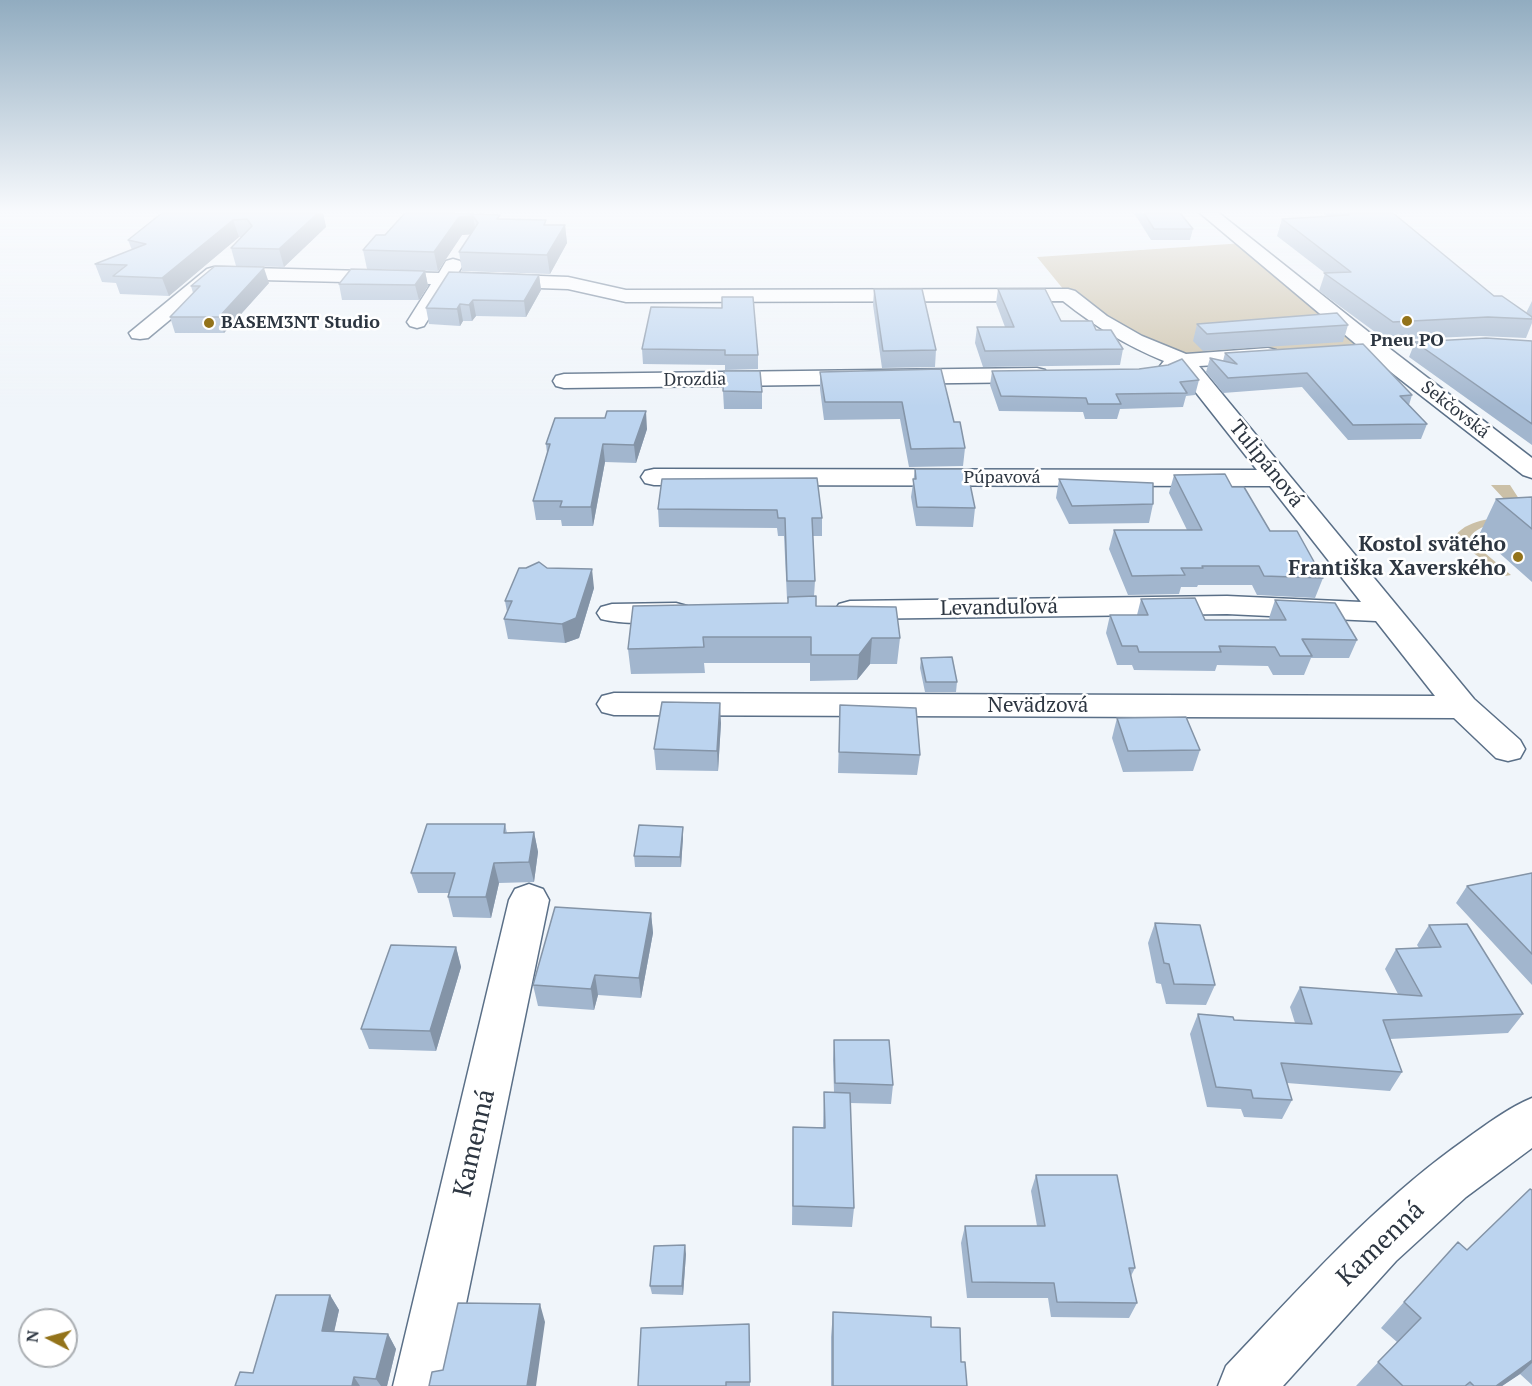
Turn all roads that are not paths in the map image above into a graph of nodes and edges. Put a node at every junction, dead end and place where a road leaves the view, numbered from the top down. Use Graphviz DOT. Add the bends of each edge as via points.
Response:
graph roads {
  1 [pos="208,278"];
  2 [pos="393,278"];
  3 [pos="1288,278"];
  4 [pos="444,279"];
  5 [pos="417,322"];
  6 [pos="140,333"];
  7 [pos="1412,348"];
  8 [pos="1339,350"];
  9 [pos="1377,350"];
  10 [pos="1293,353"];
  11 [pos="1183,361"];
  12 [pos="1154,371"];
  13 [pos="1064,375"];
  14 [pos="564,381"];
  15 [pos="1532,470"];
  16 [pos="654,477"];
  17 [pos="1277,478"];
  18 [pos="825,610"];
  19 [pos="707,611"];
  20 [pos="1385,612"];
  21 [pos="612,613"];
  22 [pos="614,704"];
  23 [pos="1462,707"];
  24 [pos="1508,749"];
  25 [pos="529,900"];
  26 [pos="1532,1120"];
  27 [pos="421,1386"];
  28 [pos="1246,1386"];
  1 -- 6 [label="street"];
  2 -- 4 [label="street"];
  3 -- 9 [label="street, Sekčovská"];
  4 -- 5 [label="street"];
  4 -- 11 [label="street" via="568,283 626,296 1068,295 1134,341"];
  7 -- 9 [label="street"];
  8 -- 9 [label="street"];
  9 -- 15 [label="street, Sekčovská"];
  10 -- 11 [label="street"];
  11 -- 12 [label="street"];
  11 -- 17 [label="street, Tulipánová"];
  13 -- 14 [label="street, Drozdia" via="626,387"];
  16 -- 17 [label="street, Púpavová"];
  17 -- 20 [label="street, Tulipánová"];
  18 -- 20 [label="street, Levanduľová" via="1227,605"];
  19 -- 21 [label="street"];
  20 -- 23 [label="street, Tulipánová"];
  22 -- 23 [label="street, Nevädzová"];
  23 -- 24 [label="street, Tulipánová"];
  25 -- 27 [label="street, Kamenná"];
  26 -- 28 [label="street, Kamenná" via="1449,1180 1378,1243"];
}
